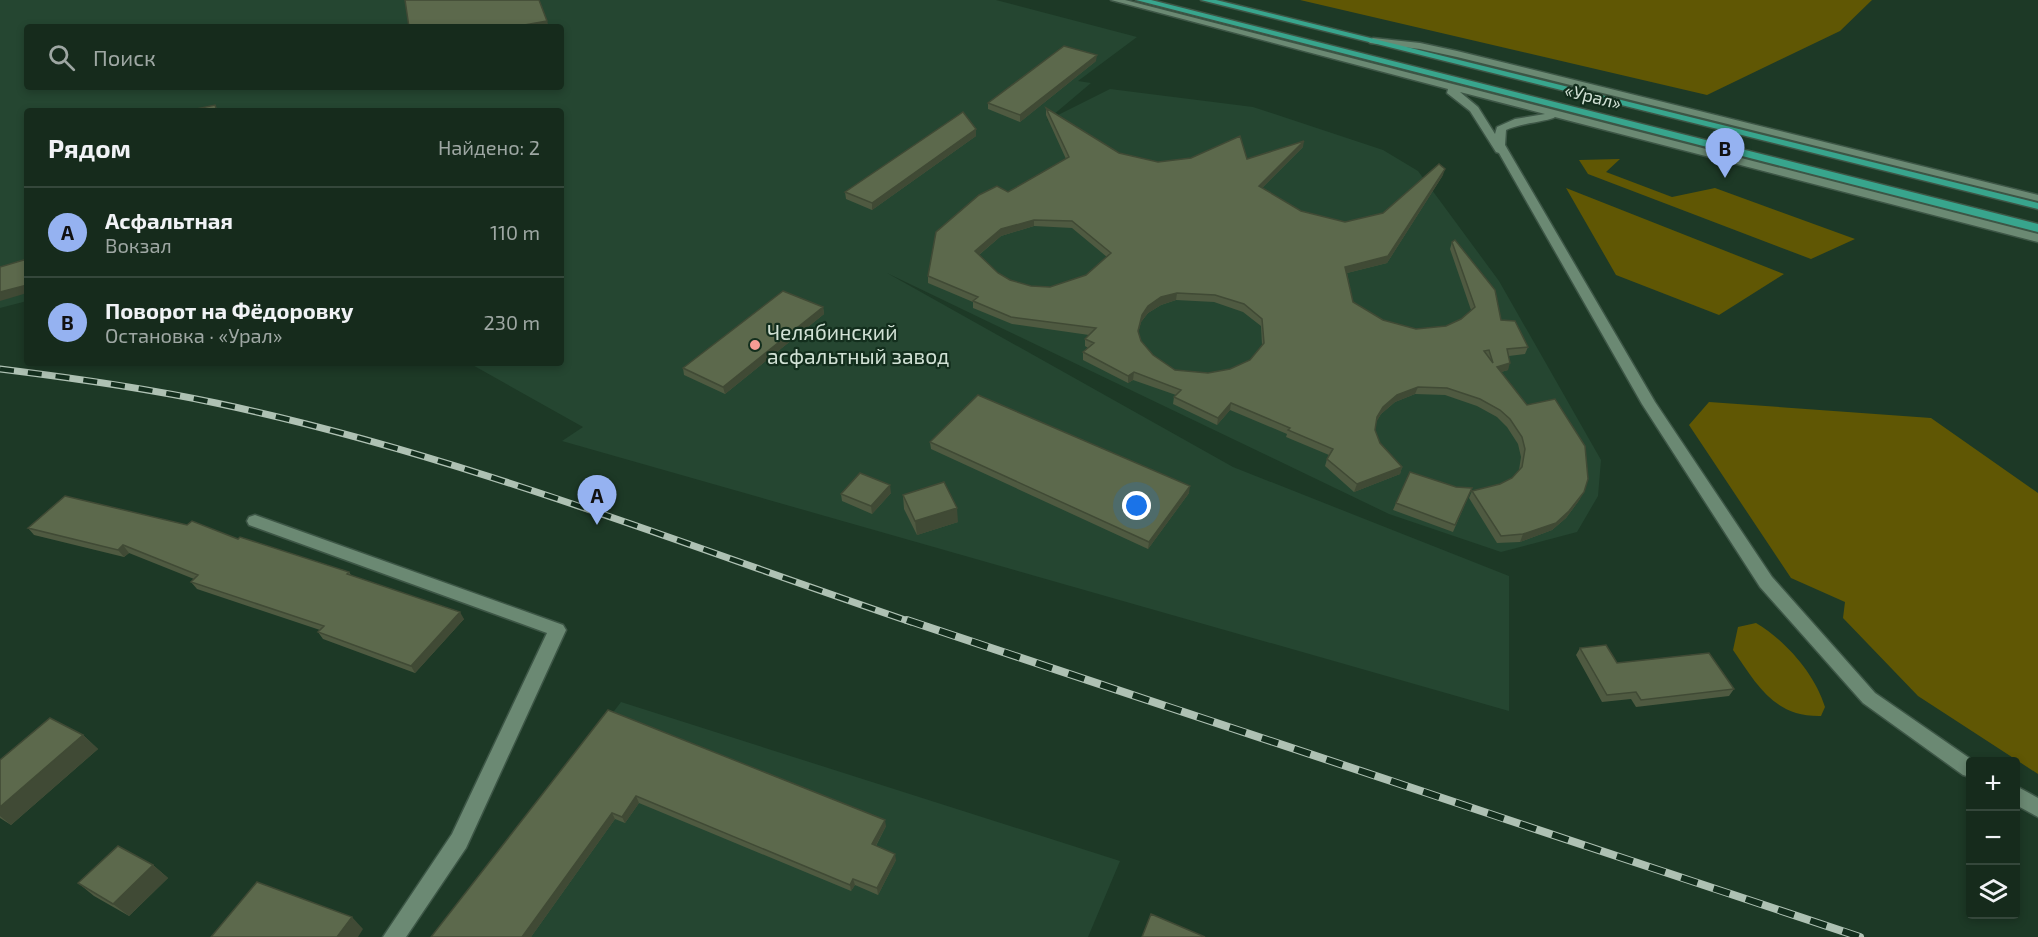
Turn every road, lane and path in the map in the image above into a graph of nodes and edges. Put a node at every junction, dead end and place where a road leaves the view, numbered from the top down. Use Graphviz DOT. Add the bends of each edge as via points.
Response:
graph roads {
  1 [pos="1115,0"];
  2 [pos="1140,0"];
  3 [pos="1205,0"];
  4 [pos="1372,41"];
  5 [pos="1396,72"];
  6 [pos="1582,121"];
  7 [pos="1512,167"];
  8 [pos="2038,198"];
  9 [pos="2038,206"];
  10 [pos="2038,228"];
  11 [pos="2038,238"];
  12 [pos="255,521"];
  13 [pos="1966,766"];
  14 [pos="2020,797"];
  15 [pos="2038,808"];
  16 [pos="394,937"];
  1 -- 5 [label="street"];
  2 -- 10 [label="main road, «Урал»"];
  3 -- 4 [label="main road, «Урал»"];
  4 -- 8 [label="street" via="1457,54"];
  4 -- 9 [label="main road, «Урал»"];
  5 -- 6 [label="street"];
  5 -- 7 [label="street" via="1455,92 1468,101"];
  6 -- 7 [label="street" via="1539,117 1510,123 1499,136"];
  6 -- 11 [label="street"];
  7 -- 13 [label="street" via="1649,404 1766,582 1869,699"];
  12 -- 16 [label="street" via="557,630 459,841"];
  14 -- 15 [label="street"];
}
